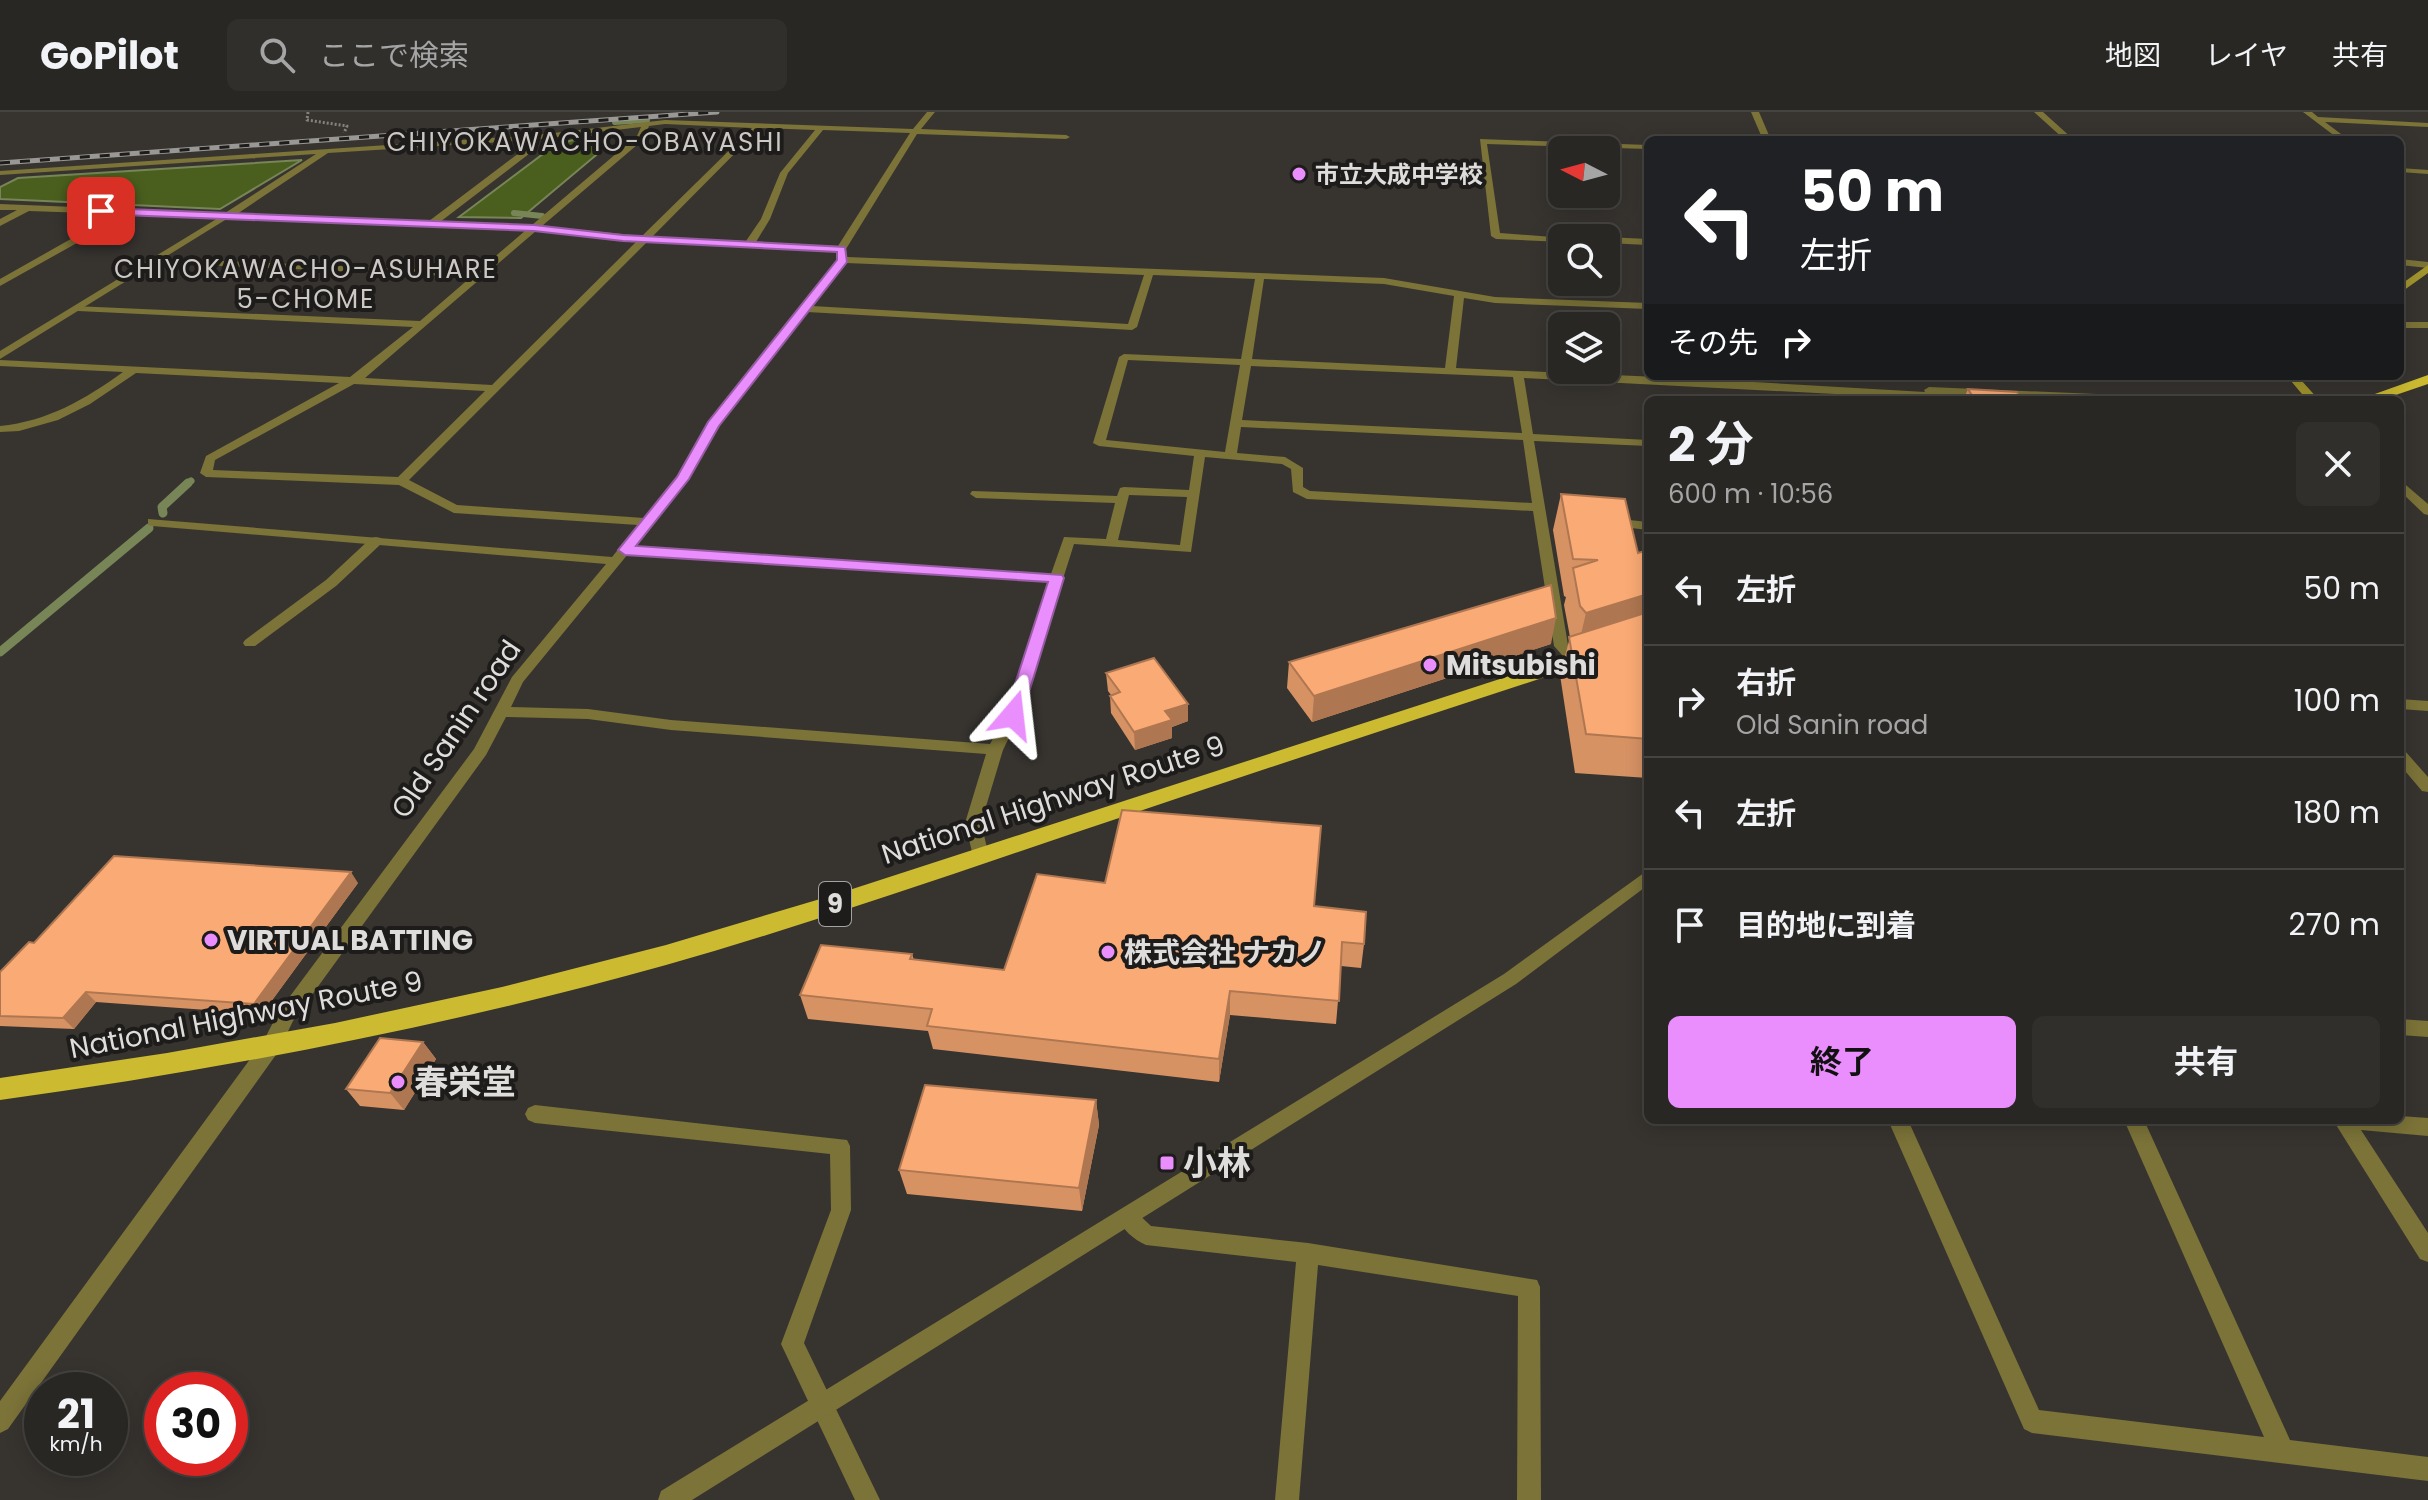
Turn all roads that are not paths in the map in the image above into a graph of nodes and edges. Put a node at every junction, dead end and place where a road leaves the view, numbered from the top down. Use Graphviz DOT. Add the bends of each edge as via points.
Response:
graph roads {
  1 [pos="931,112"];
  2 [pos="1755,112"];
  3 [pos="2038,112"];
  4 [pos="2307,112"];
  5 [pos="2317,119"];
  6 [pos="646,124"];
  7 [pos="759,125"];
  8 [pos="2428,125"];
  9 [pos="821,128"];
  10 [pos="915,131"];
  11 [pos="1765,136"];
  12 [pos="2065,136"];
  13 [pos="2340,136"];
  14 [pos="536,137"];
  15 [pos="1066,137"];
  16 [pos="1644,147"];
  17 [pos="325,152"];
  18 [pos="2404,170"];
  19 [pos="2428,172"];
  20 [pos="0,173"];
  21 [pos="0,207"];
  22 [pos="28,208"];
  23 [pos="125,212"];
  24 [pos="226,217"];
  25 [pos="0,223"];
  26 [pos="431,224"];
  27 [pos="534,228"];
  28 [pos="645,238"];
  29 [pos="1548,238"];
  30 [pos="1620,241"];
  31 [pos="1644,242"];
  32 [pos="747,246"];
  33 [pos="842,255"];
  34 [pos="156,260"];
  35 [pos="2404,263"];
  36 [pos="2428,267"];
  37 [pos="1149,274"];
  38 [pos="479,275"];
  39 [pos="1260,277"];
  40 [pos="0,283"];
  41 [pos="2404,287"];
  42 [pos="1459,295"];
  43 [pos="1644,306"];
  44 [pos="78,308"];
  45 [pos="806,309"];
  46 [pos="422,324"];
  47 [pos="2404,325"];
  48 [pos="2428,325"];
  49 [pos="0,356"];
  50 [pos="1246,362"];
  51 [pos="0,363"];
  52 [pos="1450,370"];
  53 [pos="132,371"];
  54 [pos="1518,374"];
  55 [pos="2428,379"];
  56 [pos="2296,380"];
  57 [pos="351,381"];
  58 [pos="1702,383"];
  59 [pos="494,388"];
  60 [pos="1931,395"];
  61 [pos="2014,396"];
  62 [pos="2309,396"];
  63 [pos="2378,396"];
  64 [pos="1236,423"];
  65 [pos="0,429"];
  66 [pos="1526,437"];
  67 [pos="1644,443"];
  68 [pos="1200,454"];
  69 [pos="1230,457"];
  70 [pos="401,481"];
  71 [pos="2404,488"];
  72 [pos="976,494"];
  73 [pos="1195,494"];
  74 [pos="1121,500"];
  75 [pos="2428,511"];
  76 [pos="1538,512"];
  77 [pos="1555,517"];
  78 [pos="1601,521"];
  79 [pos="152,522"];
  80 [pos="648,522"];
  81 [pos="1644,526"];
  82 [pos="376,541"];
  83 [pos="1111,543"];
  84 [pos="621,555"];
  85 [pos="1056,578"];
  86 [pos="1644,638"];
  87 [pos="250,643"];
  88 [pos="1575,661"];
  89 [pos="2404,704"];
  90 [pos="2428,706"];
  91 [pos="501,712"];
  92 [pos="995,750"];
  93 [pos="2404,760"];
  94 [pos="2428,787"];
  95 [pos="981,856"];
  96 [pos="1644,879"];
  97 [pos="2404,1027"];
  98 [pos="2428,1029"];
  99 [pos="271,1046"];
  100 [pos="0,1089"];
  101 [pos="535,1114"];
  102 [pos="1900,1124"];
  103 [pos="2136,1124"];
  104 [pos="2346,1124"];
  105 [pos="2392,1124"];
  106 [pos="2428,1127"];
  107 [pos="1127,1217"];
  108 [pos="2428,1252"];
  109 [pos="1308,1253"];
  110 [pos="823,1404"];
  111 [pos="0,1421"];
  112 [pos="2282,1450"];
  113 [pos="2428,1469"];
  114 [pos="670,1500"];
  115 [pos="868,1500"];
  116 [pos="1287,1500"];
  117 [pos="1529,1500"];
  1 -- 10 [label="street, Old Sanin road"];
  2 -- 11 [label="street"];
  3 -- 12 [label="street"];
  4 -- 5 [label="street"];
  5 -- 8 [label="street"];
  5 -- 13 [label="street"];
  6 -- 7 [label="street"];
  6 -- 14 [label="street"];
  6 -- 27 [label="street" via="641,137"];
  7 -- 9 [label="street"];
  7 -- 28 [label="street"];
  9 -- 10 [label="street"];
  9 -- 32 [label="street" via="783,174 769,214"];
  10 -- 15 [label="street"];
  10 -- 33 [label="street, Old Sanin road"];
  14 -- 17 [label="street"];
  14 -- 26 [label="street" via="535,145"];
  16 -- 29 [label="street" via="1483,141 1496,236"];
  17 -- 20 [label="street"];
  17 -- 24 [label="street"];
  18 -- 19 [label="street"];
  21 -- 22 [label="street"];
  22 -- 23 [label="street"];
  22 -- 25 [label="street"];
  23 -- 24 [label="street"];
  23 -- 40 [label="street"];
  24 -- 26 [label="street"];
  24 -- 34 [label="street"];
  26 -- 27 [label="street"];
  27 -- 28 [label="street"];
  27 -- 38 [label="street"];
  28 -- 32 [label="street"];
  28 -- 59 [label="street"];
  30 -- 31 [label="street"];
  32 -- 33 [label="street"];
  33 -- 37 [label="street"];
  33 -- 45 [label="street, Old Sanin road"];
  34 -- 38 [label="street"];
  34 -- 44 [label="street"];
  35 -- 36 [label="street"];
  36 -- 41 [label="main road"];
  37 -- 39 [label="street"];
  37 -- 45 [label="street" via="1132,327"];
  38 -- 46 [label="street"];
  39 -- 42 [label="street" via="1384,281"];
  39 -- 50 [label="street"];
  42 -- 43 [label="street"];
  42 -- 52 [label="street"];
  44 -- 46 [label="street"];
  44 -- 49 [label="street"];
  45 -- 80 [label="street, Old Sanin road" via="713,425 683,479"];
  46 -- 57 [label="street"];
  47 -- 48 [label="street"];
  50 -- 52 [label="street"];
  50 -- 64 [label="street"];
  50 -- 68 [label="street" via="1124,357 1099,443"];
  51 -- 53 [label="street"];
  52 -- 54 [label="street"];
  53 -- 57 [label="street"];
  53 -- 65 [label="street" via="60,418"];
  54 -- 58 [label="street"];
  54 -- 66 [label="street"];
  55 -- 63 [label="highway"];
  56 -- 62 [label="main road"];
  57 -- 59 [label="street"];
  57 -- 70 [label="street" via="210,458 206,473"];
  58 -- 60 [label="street"];
  59 -- 70 [label="street"];
  60 -- 61 [label="street"];
  64 -- 66 [label="street"];
  64 -- 69 [label="street"];
  66 -- 67 [label="street"];
  66 -- 76 [label="street"];
  68 -- 69 [label="street"];
  68 -- 73 [label="street"];
  69 -- 76 [label="street" via="1285,461 1297,468 1297,489 1307,495"];
  70 -- 80 [label="street" via="454,509"];
  71 -- 75 [label="street"];
  72 -- 74 [label="street"];
  73 -- 74 [label="street" via="1124,491"];
  73 -- 83 [label="street" via="1186,549"];
  74 -- 83 [label="street"];
  76 -- 77 [label="street"];
  76 -- 88 [label="street" via="1561,646"];
  78 -- 81 [label="street"];
  79 -- 82 [label="street"];
  80 -- 84 [label="street, Old Sanin road"];
  82 -- 84 [label="street"];
  82 -- 87 [label="street" via="331,583"];
  83 -- 85 [label="street" via="1069,540"];
  84 -- 85 [label="street"];
  84 -- 91 [label="street, Old Sanin road" via="517,680"];
  85 -- 92 [label="street" via="1013,715"];
  86 -- 88 [label="highway, National Highway Route 9 / 9"];
  88 -- 95 [label="highway, National Highway Route 9 / 9"];
  89 -- 90 [label="street"];
  91 -- 92 [label="street" via="588,714"];
  91 -- 99 [label="street, Old Sanin road" via="481,751 286,1016"];
  92 -- 95 [label="street" via="973,823"];
  93 -- 94 [label="street"];
  95 -- 99 [label="highway, National Highway Route 9 / 9" via="664,955"];
  96 -- 107 [label="street" via="1510,979"];
  97 -- 98 [label="street"];
  99 -- 100 [label="highway, National Highway Route 9 / 9"];
  99 -- 111 [label="street, Old Sanin road"];
  101 -- 110 [label="street" via="840,1146 841,1210 792,1344"];
  102 -- 112 [label="street" via="2032,1421"];
  103 -- 112 [label="street"];
  104 -- 108 [label="street"];
  105 -- 106 [label="street"];
  107 -- 109 [label="street" via="1146,1235"];
  107 -- 110 [label="street"];
  109 -- 116 [label="street"];
  109 -- 117 [label="street" via="1529,1287"];
  110 -- 114 [label="street"];
  110 -- 115 [label="street"];
  112 -- 113 [label="street"];
}
